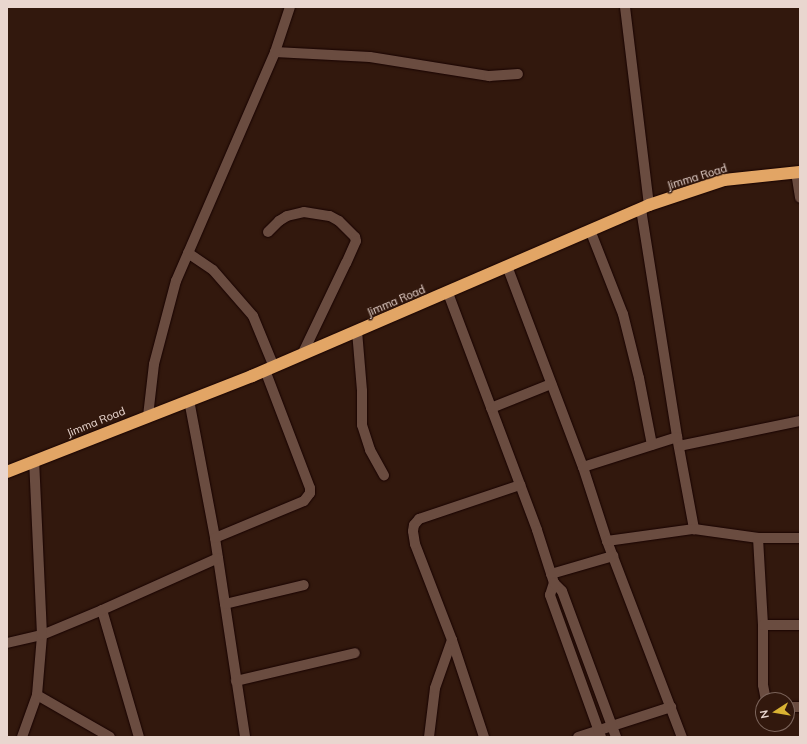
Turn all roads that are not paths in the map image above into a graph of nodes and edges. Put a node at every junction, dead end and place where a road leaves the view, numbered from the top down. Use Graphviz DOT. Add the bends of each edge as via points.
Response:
graph roads {
  1 [pos="290,7"];
  2 [pos="625,7"];
  3 [pos="274,52"];
  4 [pos="518,74"];
  5 [pos="798,172"];
  6 [pos="800,198"];
  7 [pos="645,207"];
  8 [pos="590,230"];
  9 [pos="268,232"];
  10 [pos="188,253"];
  11 [pos="507,266"];
  12 [pos="448,293"];
  13 [pos="357,331"];
  14 [pos="302,355"];
  15 [pos="270,368"];
  16 [pos="551,384"];
  17 [pos="189,400"];
  18 [pos="491,408"];
  19 [pos="148,416"];
  20 [pos="800,421"];
  21 [pos="678,441"];
  22 [pos="652,444"];
  23 [pos="34,461"];
  24 [pos="582,467"];
  25 [pos="7,472"];
  26 [pos="384,475"];
  27 [pos="520,485"];
  28 [pos="694,529"];
  29 [pos="215,538"];
  30 [pos="758,538"];
  31 [pos="800,538"];
  32 [pos="607,541"];
  33 [pos="612,556"];
  34 [pos="218,558"];
  35 [pos="552,579"];
  36 [pos="304,585"];
  37 [pos="225,604"];
  38 [pos="102,610"];
  39 [pos="763,625"];
  40 [pos="800,625"];
  41 [pos="42,635"];
  42 [pos="452,640"];
  43 [pos="7,643"];
  44 [pos="355,653"];
  45 [pos="236,682"];
  46 [pos="764,692"];
  47 [pos="37,695"];
  48 [pos="671,706"];
  49 [pos="612,724"];
  50 [pos="600,733"];
  51 [pos="22,737"];
  52 [pos="110,737"];
  53 [pos="139,737"];
  54 [pos="245,737"];
  55 [pos="429,737"];
  56 [pos="484,737"];
  57 [pos="578,737"];
  58 [pos="616,737"];
  59 [pos="682,737"];
  1 -- 3 [label="street"];
  2 -- 7 [label="street"];
  3 -- 4 [label="street" via="370,57 489,76"];
  3 -- 10 [label="street"];
  5 -- 6 [label="street"];
  5 -- 7 [label="highway, Jimma Road" via="724,180"];
  7 -- 8 [label="highway, Jimma Road"];
  7 -- 21 [label="street"];
  8 -- 11 [label="highway, Jimma Road"];
  8 -- 22 [label="street" via="623,314"];
  9 -- 14 [label="street" via="287,216 304,212 330,216 355,237 356,241"];
  10 -- 15 [label="street" via="213,270 253,316"];
  10 -- 19 [label="street" via="176,281 154,364"];
  11 -- 12 [label="highway, Jimma Road"];
  11 -- 16 [label="street"];
  12 -- 13 [label="highway, Jimma Road"];
  12 -- 18 [label="street"];
  13 -- 14 [label="highway, Jimma Road"];
  13 -- 26 [label="street" via="362,425 370,450"];
  14 -- 15 [label="highway, Jimma Road"];
  15 -- 17 [label="highway, Jimma Road"];
  15 -- 29 [label="street" via="310,493 304,501"];
  16 -- 18 [label="street"];
  16 -- 24 [label="street"];
  17 -- 19 [label="highway, Jimma Road"];
  17 -- 29 [label="street"];
  18 -- 27 [label="street"];
  19 -- 23 [label="highway, Jimma Road"];
  20 -- 21 [label="street"];
  21 -- 22 [label="street"];
  21 -- 28 [label="street"];
  22 -- 24 [label="street"];
  23 -- 25 [label="highway, Jimma Road"];
  23 -- 41 [label="street"];
  24 -- 32 [label="street"];
  27 -- 35 [label="street"];
  27 -- 42 [label="street" via="419,519 414,525 416,544"];
  28 -- 30 [label="street"];
  28 -- 32 [label="street"];
  29 -- 34 [label="street"];
  30 -- 31 [label="street"];
  30 -- 39 [label="street"];
  32 -- 33 [label="street"];
  33 -- 35 [label="street"];
  33 -- 48 [label="street"];
  34 -- 37 [label="street"];
  34 -- 38 [label="street"];
  35 -- 49 [label="street" via="562,591"];
  35 -- 50 [label="street" via="550,595"];
  36 -- 37 [label="street"];
  37 -- 45 [label="street"];
  38 -- 41 [label="street"];
  38 -- 53 [label="street"];
  39 -- 40 [label="street"];
  39 -- 46 [label="street"];
  41 -- 43 [label="street"];
  41 -- 47 [label="street"];
  42 -- 55 [label="street" via="435,688"];
  42 -- 56 [label="street"];
  44 -- 45 [label="street"];
  45 -- 54 [label="street"];
  47 -- 51 [label="street"];
  47 -- 52 [label="street"];
  48 -- 49 [label="street"];
  48 -- 59 [label="street"];
  49 -- 50 [label="street"];
  49 -- 58 [label="street"];
  50 -- 57 [label="street"];
}
